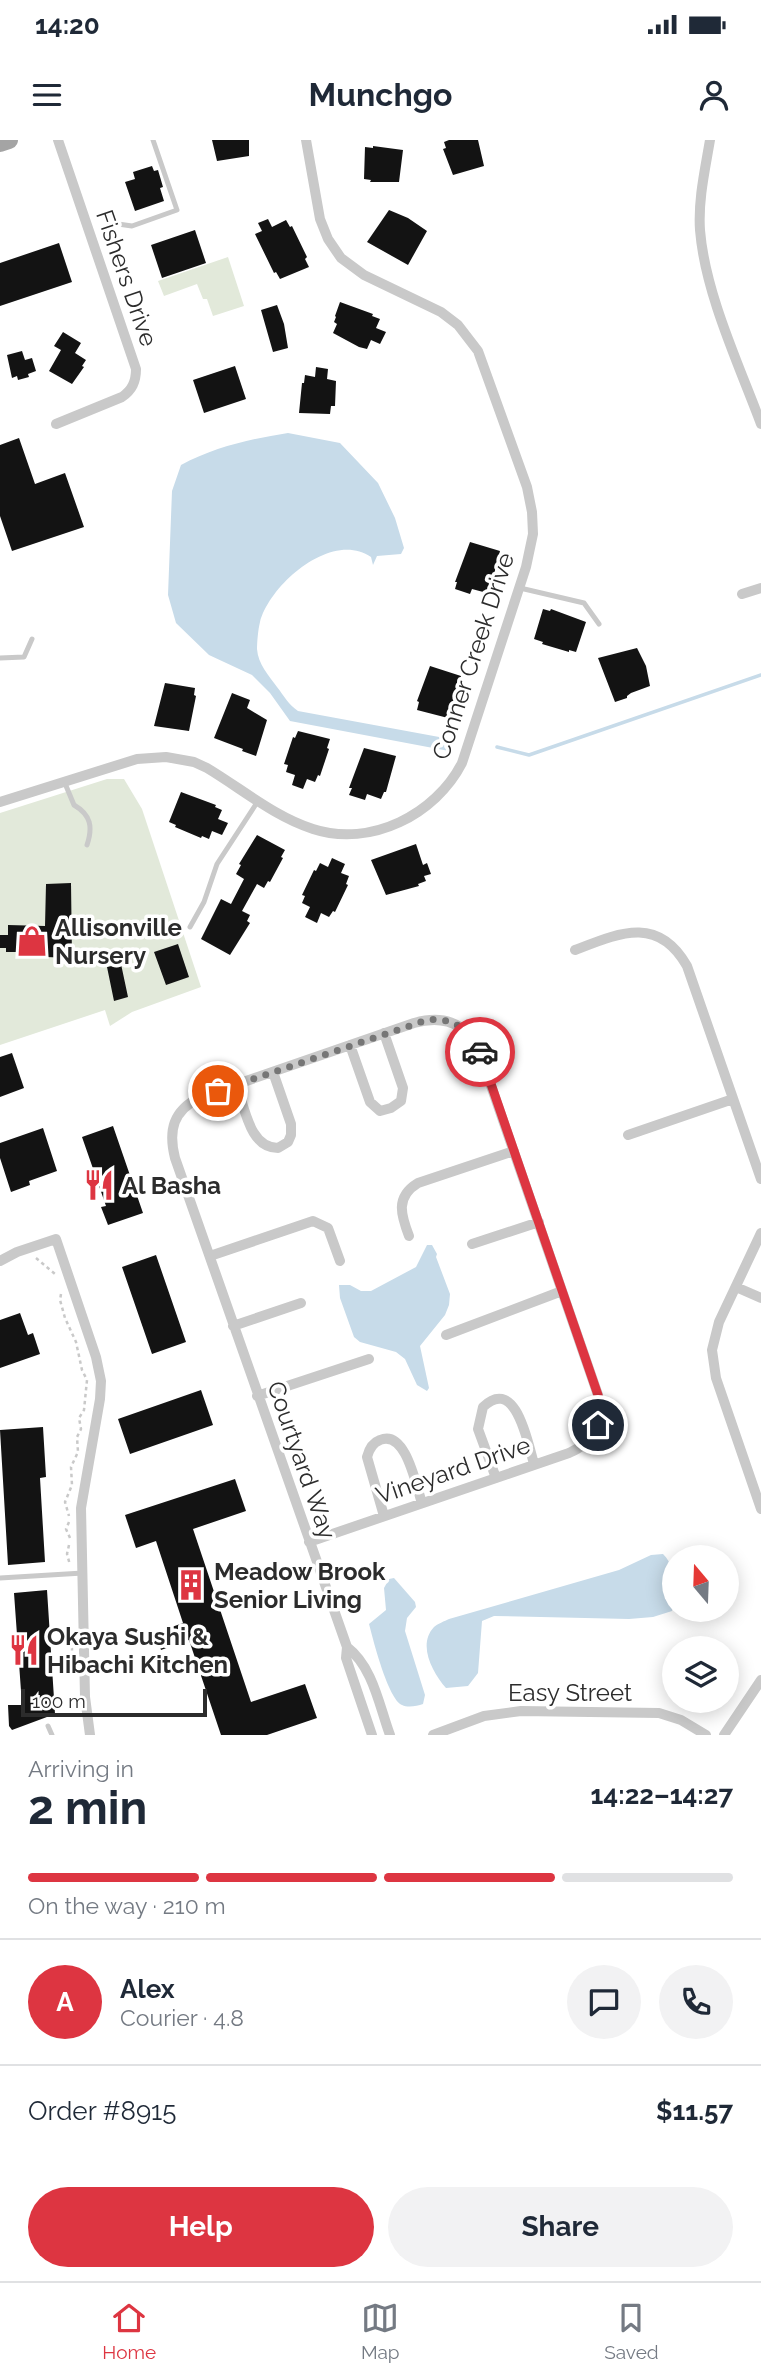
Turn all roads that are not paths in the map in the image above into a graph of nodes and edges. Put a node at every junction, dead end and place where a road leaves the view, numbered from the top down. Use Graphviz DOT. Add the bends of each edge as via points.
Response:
graph roads {
  1 [pos="9,140"];
  2 [pos="58,140"];
  3 [pos="153,140"];
  4 [pos="306,140"];
  5 [pos="710,140"];
  6 [pos="0,143"];
  7 [pos="118,224"];
  8 [pos="56,424"];
  9 [pos="761,424"];
  10 [pos="520,588"];
  11 [pos="761,588"];
  12 [pos="742,594"];
  13 [pos="599,624"];
  14 [pos="32,639"];
  15 [pos="0,658"];
  16 [pos="64,781"];
  17 [pos="258,801"];
  18 [pos="0,802"];
  19 [pos="87,845"];
  20 [pos="190,927"];
  21 [pos="575,950"];
  22 [pos="452,1022"];
  23 [pos="384,1034"];
  24 [pos="350,1045"];
  25 [pos="273,1072"];
  26 [pos="236,1084"];
  27 [pos="733,1099"];
  28 [pos="628,1135"];
  29 [pos="514,1152"];
  30 [pos="761,1179"];
  31 [pos="538,1222"];
  32 [pos="761,1233"];
  33 [pos="408,1236"];
  34 [pos="472,1244"];
  35 [pos="209,1256"];
  36 [pos="0,1261"];
  37 [pos="341,1261"];
  38 [pos="736,1287"];
  39 [pos="562,1291"];
  40 [pos="761,1298"];
  41 [pos="301,1303"];
  42 [pos="233,1326"];
  43 [pos="446,1335"];
  44 [pos="369,1359"];
  45 [pos="257,1396"];
  46 [pos="534,1464"];
  47 [pos="496,1478"];
  48 [pos="422,1503"];
  49 [pos="761,1509"];
  50 [pos="384,1516"];
  51 [pos="309,1542"];
  52 [pos="77,1573"];
  53 [pos="0,1578"];
  54 [pos="347,1647"];
  55 [pos="761,1680"];
  56 [pos="48,1726"];
  57 [pos="52,1735"];
  58 [pos="90,1735"];
  59 [pos="372,1735"];
  60 [pos="390,1735"];
  61 [pos="433,1735"];
  62 [pos="706,1735"];
  63 [pos="724,1735"];
  1 -- 6 [label="main road"];
  2 -- 8 [label="street, Fishers Drive" via="136,379 122,397"];
  3 -- 7 [label="lane" via="177,210 132,226"];
  4 -- 10 [label="street, Conner Creek Drive" via="320,219 341,258 364,275 441,312 478,351 532,512 533,534"];
  5 -- 9 [label="street" via="701,188 702,242 717,305"];
  10 -- 13 [label="lane" via="584,603"];
  10 -- 17 [label="street, Conner Creek Drive" via="469,749 454,780 426,807 383,829 347,834 312,829"];
  11 -- 12 [label="street"];
  14 -- 15 [label="lane" via="24,657"];
  16 -- 17 [label="street, Conner Creek Drive" via="137,759 166,757 207,768"];
  16 -- 18 [label="street, Conner Creek Drive"];
  16 -- 19 [label="lane" via="74,805 88,817"];
  17 -- 20 [label="lane" via="217,864"];
  21 -- 27 [label="street" via="639,931 674,948 687,966"];
  22 -- 23 [label="street, Courtyard Way" via="427,1020"];
  22 -- 29 [label="street, Vineyard Drive" via="468,1033 478,1048"];
  23 -- 24 [label="street, Courtyard Way"];
  23 -- 24 [label="street" via="403,1088 401,1101 391,1108 380,1111 370,1102"];
  24 -- 25 [label="street, Courtyard Way"];
  25 -- 26 [label="street, Courtyard Way"];
  25 -- 26 [label="street" via="291,1129 288,1142 278,1148 264,1146 257,1139"];
  26 -- 35 [label="street, Courtyard Way" via="187,1105 172,1133 175,1158"];
  27 -- 28 [label="street"];
  27 -- 30 [label="street"];
  29 -- 31 [label="street, Vineyard Drive"];
  29 -- 33 [label="street" via="411,1188 400,1208"];
  31 -- 34 [label="street"];
  31 -- 39 [label="street, Vineyard Drive"];
  32 -- 38 [label="street"];
  35 -- 37 [label="street" via="313,1221 328,1228"];
  35 -- 42 [label="street, Courtyard Way"];
  36 -- 52 [label="street" via="56,1238 96,1357 100,1399 82,1498"];
  38 -- 40 [label="street"];
  38 -- 49 [label="street" via="716,1329 713,1364"];
  39 -- 43 [label="street"];
  39 -- 46 [label="street, Vineyard Drive" via="598,1395 600,1418 583,1445"];
  41 -- 42 [label="street"];
  42 -- 45 [label="street, Courtyard Way"];
  44 -- 45 [label="street"];
  45 -- 51 [label="street, Courtyard Way"];
  46 -- 47 [label="street, Vineyard Drive"];
  46 -- 47 [label="street" via="516,1409 507,1401 492,1400 483,1407 478,1429"];
  47 -- 48 [label="street, Vineyard Drive"];
  48 -- 50 [label="street, Vineyard Drive"];
  48 -- 50 [label="street" via="401,1446 391,1438 381,1439 373,1443 367,1457"];
  50 -- 51 [label="street, Vineyard Drive"];
  51 -- 54 [label="street, Courtyard Way"];
  52 -- 53 [label="lane"];
  52 -- 58 [label="street"];
  54 -- 59 [label="street, Courtyard Way" via="346,1658"];
  54 -- 60 [label="street, Courtyard Way" via="367,1668"];
  55 -- 63 [label="street"];
  56 -- 57 [label="lane"];
  61 -- 62 [label="street, Easy Street" via="484,1716 521,1711 659,1713"];
}
